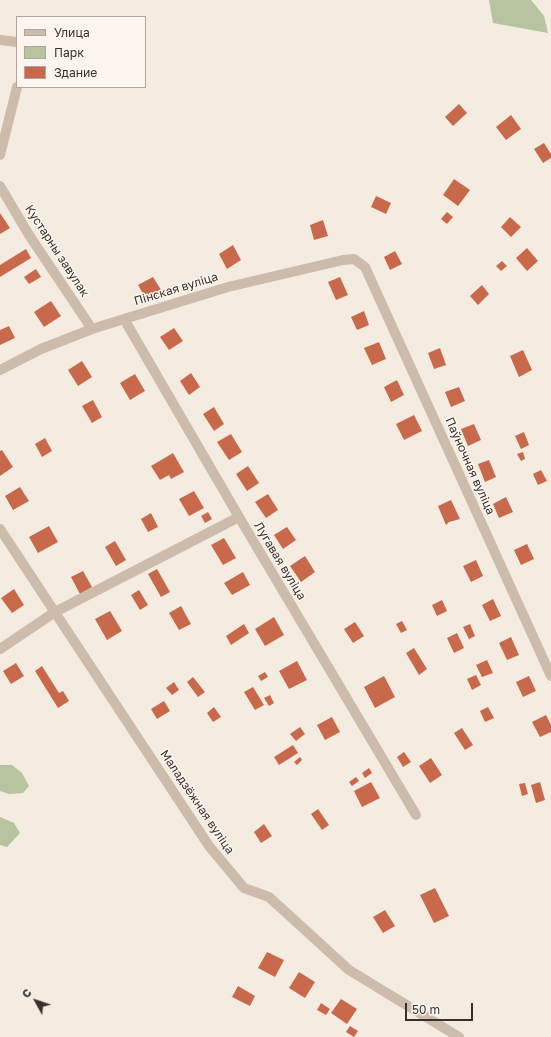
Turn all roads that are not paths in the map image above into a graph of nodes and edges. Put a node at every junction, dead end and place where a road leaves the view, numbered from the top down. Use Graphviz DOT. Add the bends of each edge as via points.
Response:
graph roads {
  1 [pos="0,40"];
  2 [pos="16,42"];
  3 [pos="17,88"];
  4 [pos="0,155"];
  5 [pos="0,186"];
  6 [pos="365,267"];
  7 [pos="124,319"];
  8 [pos="92,329"];
  9 [pos="0,370"];
  10 [pos="239,517"];
  11 [pos="0,529"];
  12 [pos="55,612"];
  13 [pos="0,648"];
  14 [pos="551,676"];
  15 [pos="416,815"];
  16 [pos="459,1037"];
  1 -- 2 [label="street"];
  3 -- 4 [label="street"];
  5 -- 8 [label="street, Кустарны завулак" via="29,235"];
  6 -- 7 [label="street, Пінская вуліца" via="354,259 343,260 228,287"];
  6 -- 14 [label="street, Паўночная вуліца"];
  7 -- 8 [label="street, Пінская вуліца"];
  7 -- 10 [label="street, Лугавая вуліца"];
  8 -- 9 [label="street, Пінская вуліца" via="41,349"];
  10 -- 12 [label="street"];
  10 -- 15 [label="street, Лугавая вуліца"];
  11 -- 12 [label="street, Маладзёжная вуліца"];
  12 -- 13 [label="street"];
  12 -- 16 [label="street, Маладзёжная вуліца" via="209,846 244,888 269,898 349,970"];
}
